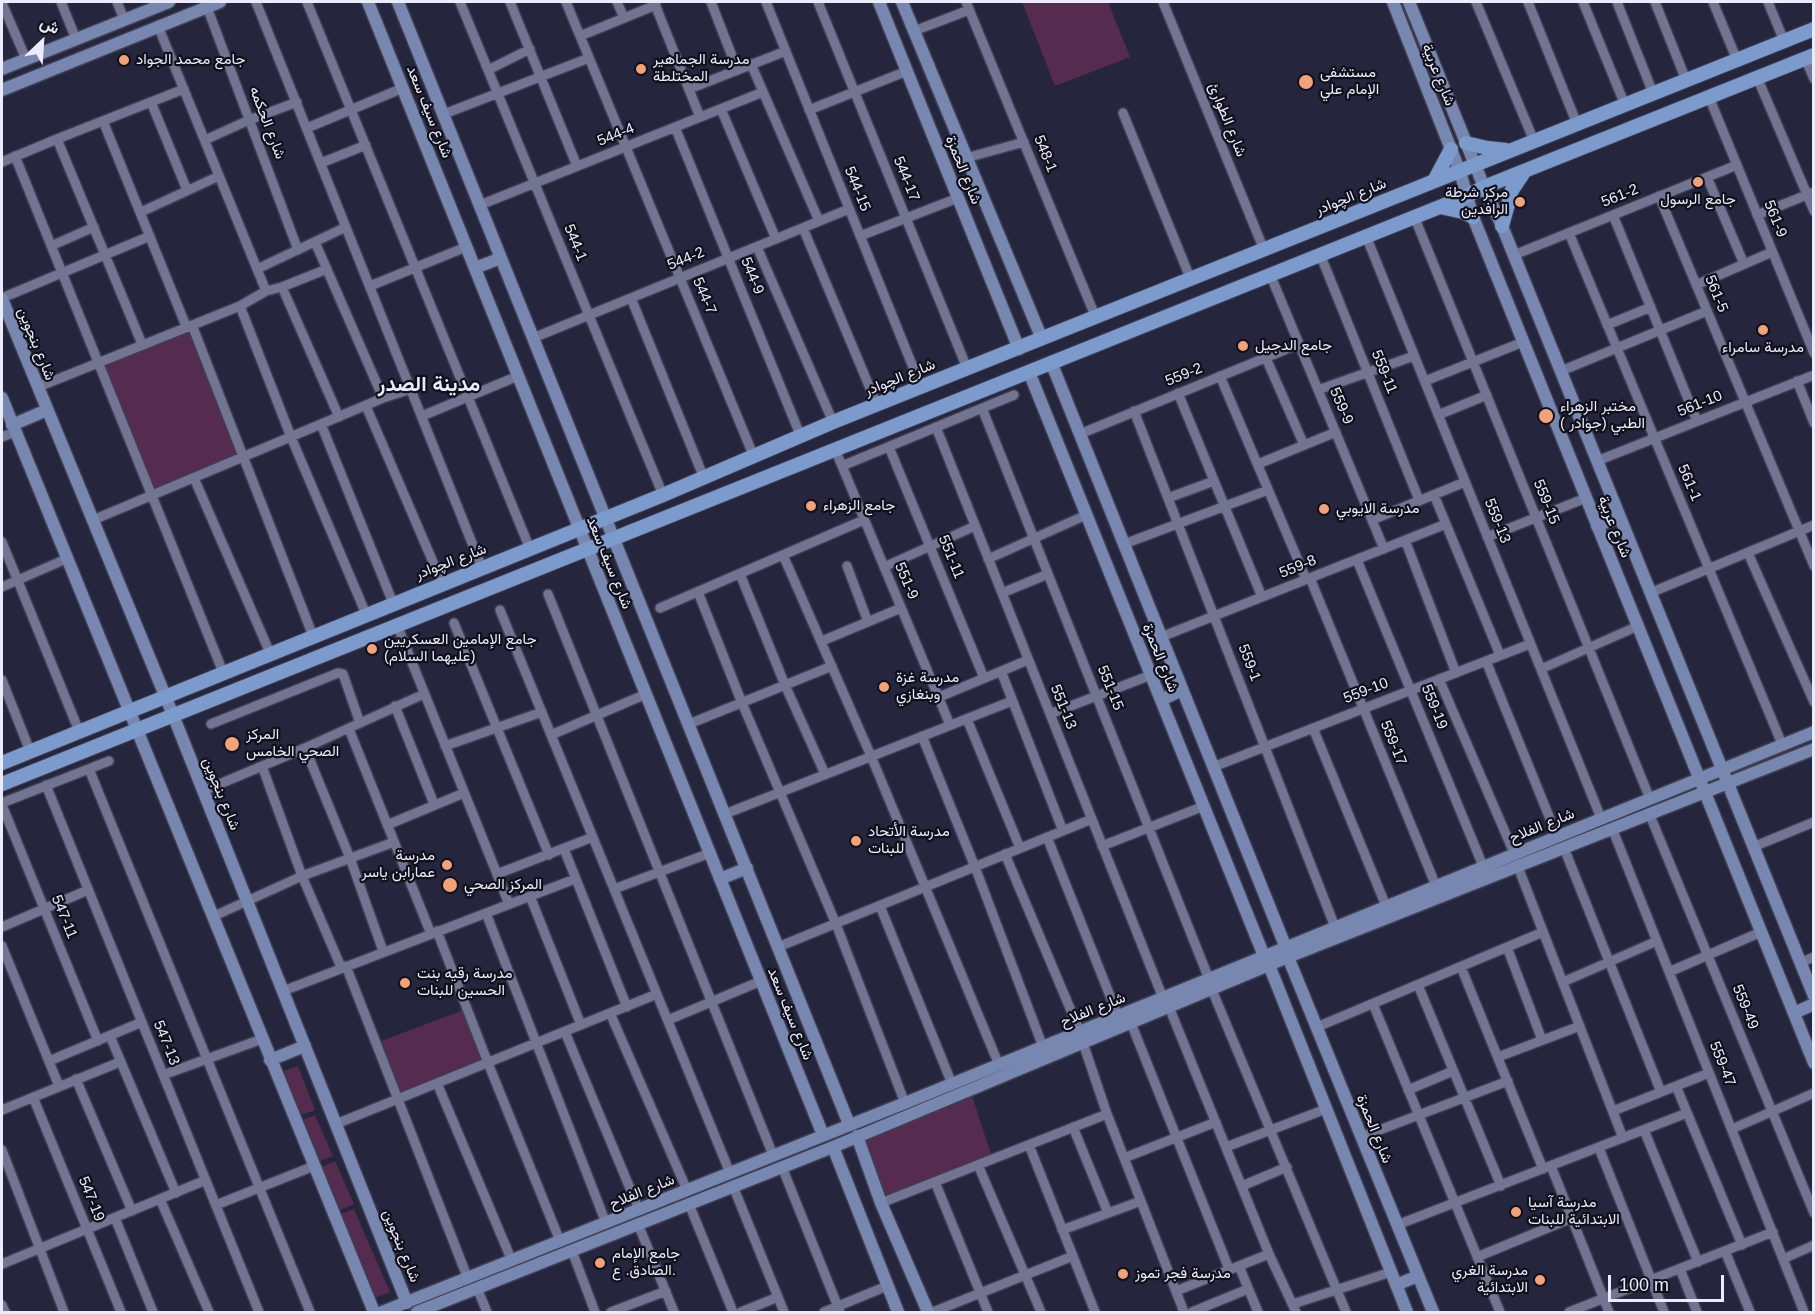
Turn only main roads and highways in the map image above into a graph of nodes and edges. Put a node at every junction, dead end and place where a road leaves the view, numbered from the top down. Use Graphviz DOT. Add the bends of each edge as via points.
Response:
graph roads {
  1 [pos="1814,29"];
  2 [pos="1809,56"];
  3 [pos="1708,72"];
  4 [pos="1712,96"];
  5 [pos="1467,143"];
  6 [pos="1451,149"];
  7 [pos="1511,151"];
  8 [pos="1524,172"];
  9 [pos="1434,181"];
  10 [pos="1438,207"];
  11 [pos="1473,217"];
  12 [pos="1502,226"];
  13 [pos="1206,274"];
  14 [pos="1215,296"];
  15 [pos="2,763"];
  16 [pos="2,784"];
  1 -- 3 [label="main road, شارع الچوادر"];
  2 -- 4 [label="main road"];
  3 -- 4 [label="main road"];
  3 -- 7 [label="main road, شارع الچوادر"];
  4 -- 8 [label="main road"];
  5 -- 7 [label="main road"];
  6 -- 9 [label="main road"];
  7 -- 9 [label="main road, شارع الچوادر"];
  8 -- 10 [label="main road"];
  8 -- 12 [label="main road" via="1512,190"];
  9 -- 13 [label="main road, شارع الچوادر"];
  10 -- 11 [label="main road"];
  10 -- 14 [label="main road"];
  13 -- 14 [label="main road"];
  13 -- 15 [label="main road, شارع الچوادر"];
  14 -- 16 [label="main road"];
}
